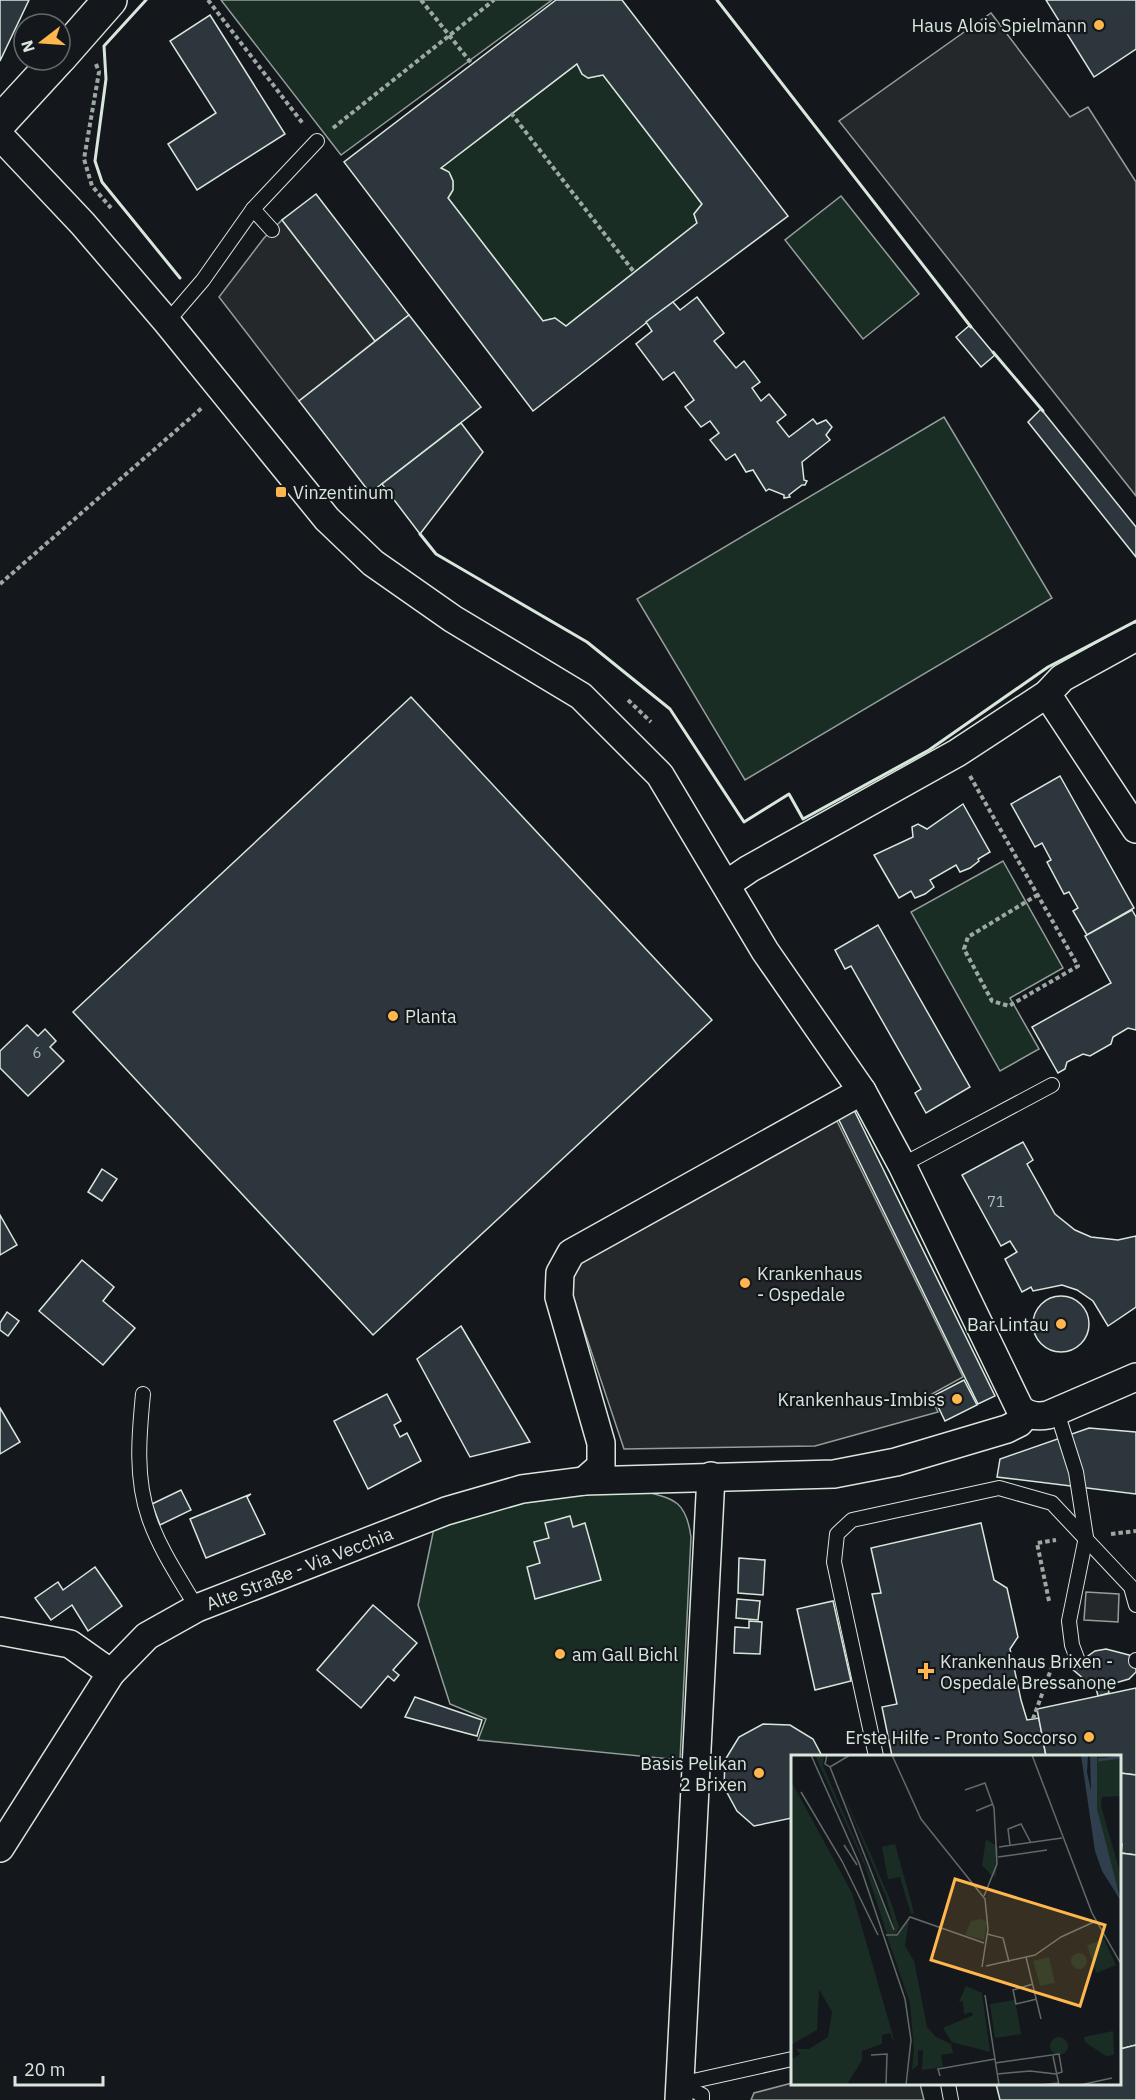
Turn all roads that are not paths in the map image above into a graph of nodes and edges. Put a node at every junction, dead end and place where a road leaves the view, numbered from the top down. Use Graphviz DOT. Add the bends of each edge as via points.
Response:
graph roads {
  1 [pos="110,0"];
  2 [pos="72,44"];
  3 [pos="46,72"];
  4 [pos="0,122"];
  5 [pos="0,136"];
  6 [pos="317,141"];
  7 [pos="253,208"];
  8 [pos="272,230"];
  9 [pos="167,322"];
  10 [pos="1136,637"];
  11 [pos="1047,694"];
  12 [pos="1136,829"];
  13 [pos="727,884"];
  14 [pos="1052,1085"];
  15 [pos="862,1090"];
  16 [pos="902,1165"];
  17 [pos="1136,1377"];
  18 [pos="143,1394"];
  19 [pos="1057,1412"];
  20 [pos="1027,1414"];
  21 [pos="711,1476"];
  22 [pos="584,1481"];
  23 [pos="1086,1537"];
  24 [pos="1136,1605"];
  25 [pos="197,1608"];
  26 [pos="0,1631"];
  27 [pos="1078,1661"];
  28 [pos="111,1673"];
  29 [pos="876,1755"];
  30 [pos="0,1848"];
  31 [pos="791,2059"];
  32 [pos="948,2085"];
  33 [pos="680,2092"];
  34 [pos="702,2100"];
  35 [pos="951,2100"];
  1 -- 2 [label="main road"];
  3 -- 4 [label="main road"];
  5 -- 9 [label="street"];
  6 -- 7 [label="lane"];
  7 -- 8 [label="lane"];
  7 -- 9 [label="lane" via="198,287"];
  9 -- 13 [label="street" via="327,519 373,563 453,620 581,696 660,775"];
  10 -- 11 [label="street" via="1062,678"];
  11 -- 12 [label="street"];
  11 -- 13 [label="street" via="957,753"];
  13 -- 15 [label="street" via="765,951"];
  14 -- 16 [label="lane"];
  15 -- 16 [label="street"];
  15 -- 22 [label="street" via="571,1253 560,1273 559,1297 601,1443 601,1466"];
  16 -- 20 [label="street" via="1020,1409"];
  17 -- 19 [label="street"];
  18 -- 25 [label="lane" via="139,1441 142,1492 164,1552"];
  19 -- 20 [label="street" via="1038,1417"];
  19 -- 23 [label="lane" via="1076,1472"];
  20 -- 21 [label="street, Alte Straße - Via Vecchia" via="1007,1429 896,1462 834,1474"];
  21 -- 22 [label="street, Alte Straße - Via Vecchia"];
  21 -- 33 [label="street"];
  22 -- 25 [label="street, Alte Straße - Via Vecchia" via="522,1489 446,1511"];
  23 -- 24 [label="lane" via="1131,1587"];
  23 -- 27 [label="lane" via="1069,1622"];
  23 -- 29 [label="lane" via="1053,1503 999,1488 852,1520 837,1534 834,1562"];
  25 -- 28 [label="street, Alte Straße - Via Vecchia" via="147,1636"];
  26 -- 28 [label="street" via="70,1644"];
  28 -- 30 [label="street, Alte Straße - Via Vecchia"];
  31 -- 33 [label="lane"];
  32 -- 35 [label="lane"];
  33 -- 34 [label="lane" via="702,2095"];
}
